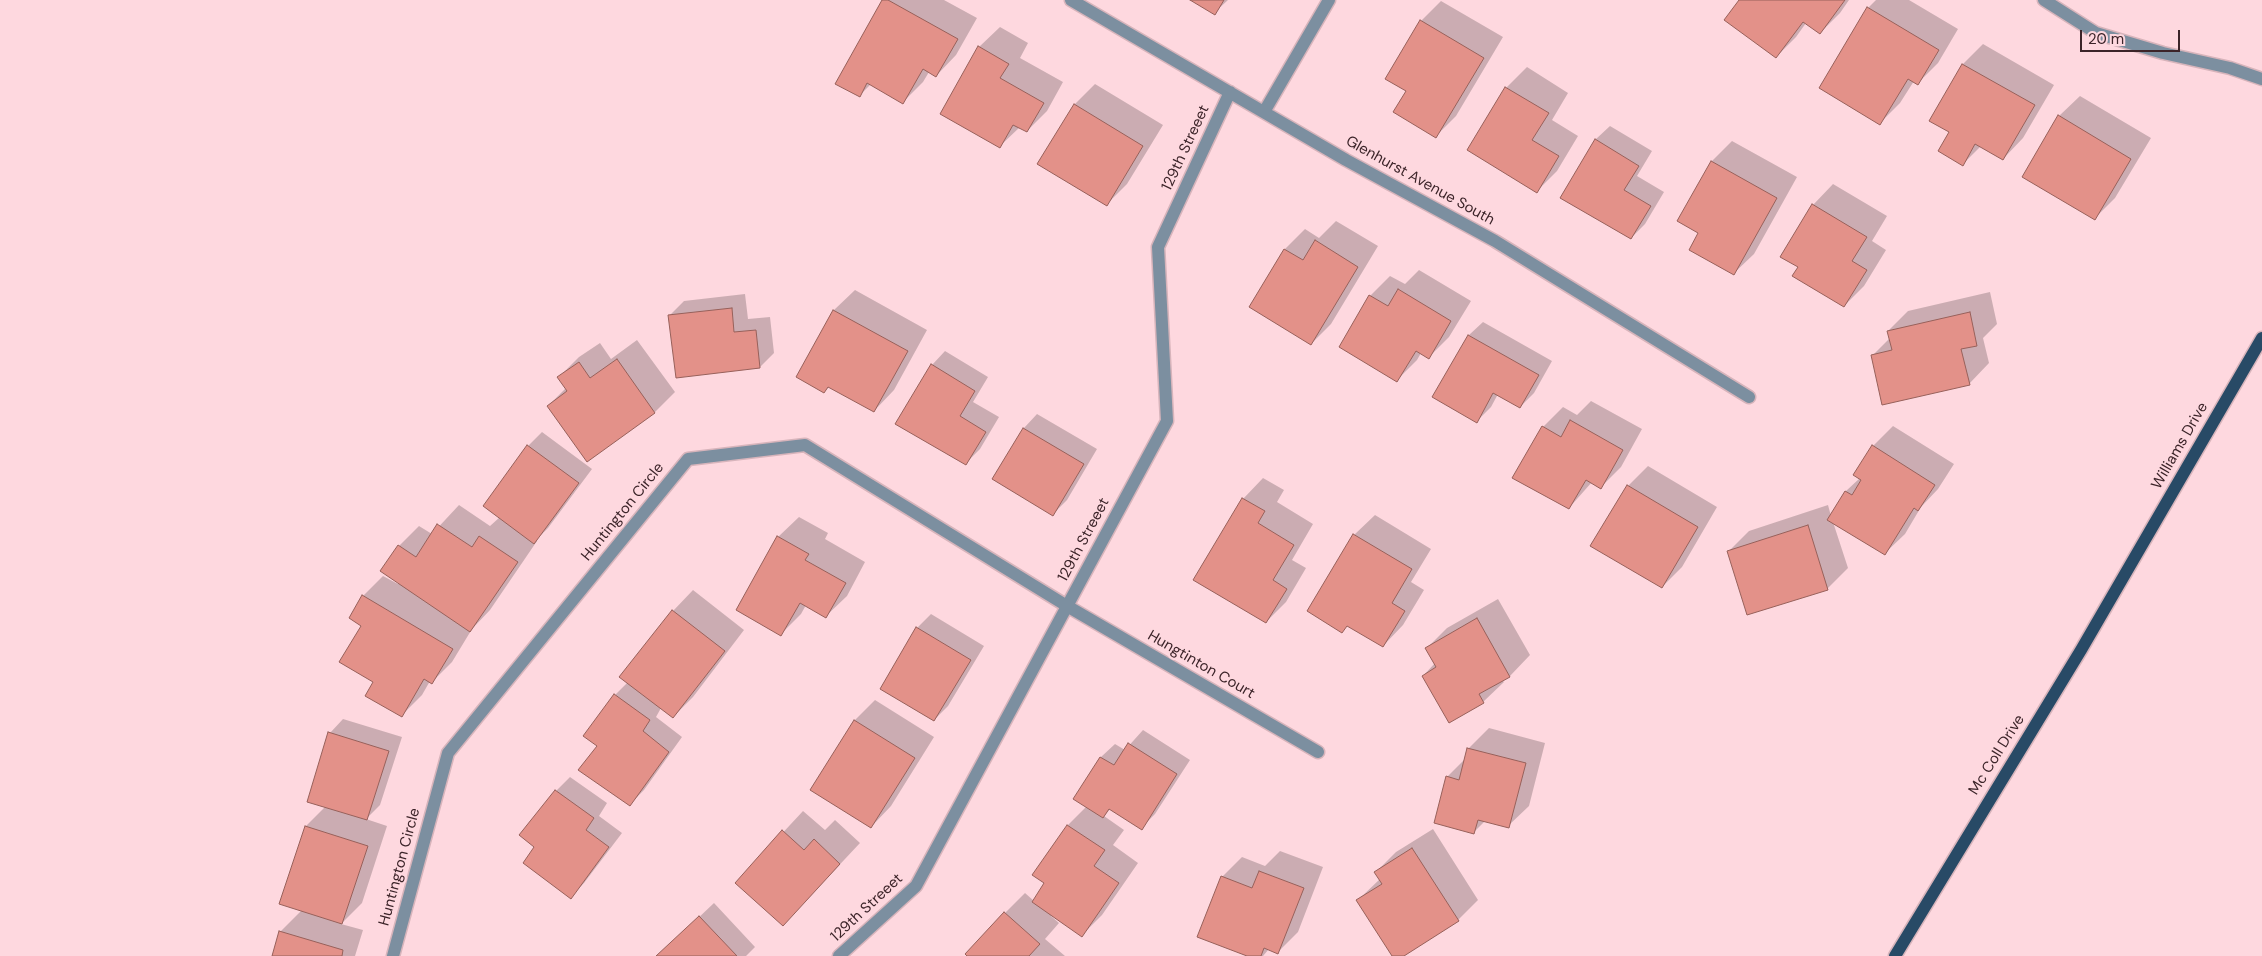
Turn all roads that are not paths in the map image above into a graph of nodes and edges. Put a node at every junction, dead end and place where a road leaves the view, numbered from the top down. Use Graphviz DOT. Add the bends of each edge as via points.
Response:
graph roads {
  1 [pos="1071,0"];
  2 [pos="1328,0"];
  3 [pos="2044,0"];
  4 [pos="2262,79"];
  5 [pos="1230,92"];
  6 [pos="1264,112"];
  7 [pos="2262,338"];
  8 [pos="1749,397"];
  9 [pos="2127,570"];
  10 [pos="1067,606"];
  11 [pos="1318,752"];
  12 [pos="393,956"];
  13 [pos="839,956"];
  14 [pos="1895,956"];
  1 -- 5 [label="street, Glenhurst Avenue South"];
  2 -- 6 [label="street"];
  3 -- 4 [label="street" via="2096,33"];
  5 -- 6 [label="street, Glenhurst Avenue South"];
  5 -- 10 [label="street, 129th Streeet" via="1158,247 1167,421"];
  6 -- 8 [label="street, Glenhurst Avenue South" via="1495,241"];
  7 -- 9 [label="main road, Williams Drive"];
  9 -- 14 [label="main road, Mc Coll Drive"];
  10 -- 11 [label="street, Hungtinton Court"];
  10 -- 12 [label="street, Huntington Circle" via="805,445 688,458 448,753"];
  10 -- 13 [label="street, 129th Streeet" via="916,886"];
}
